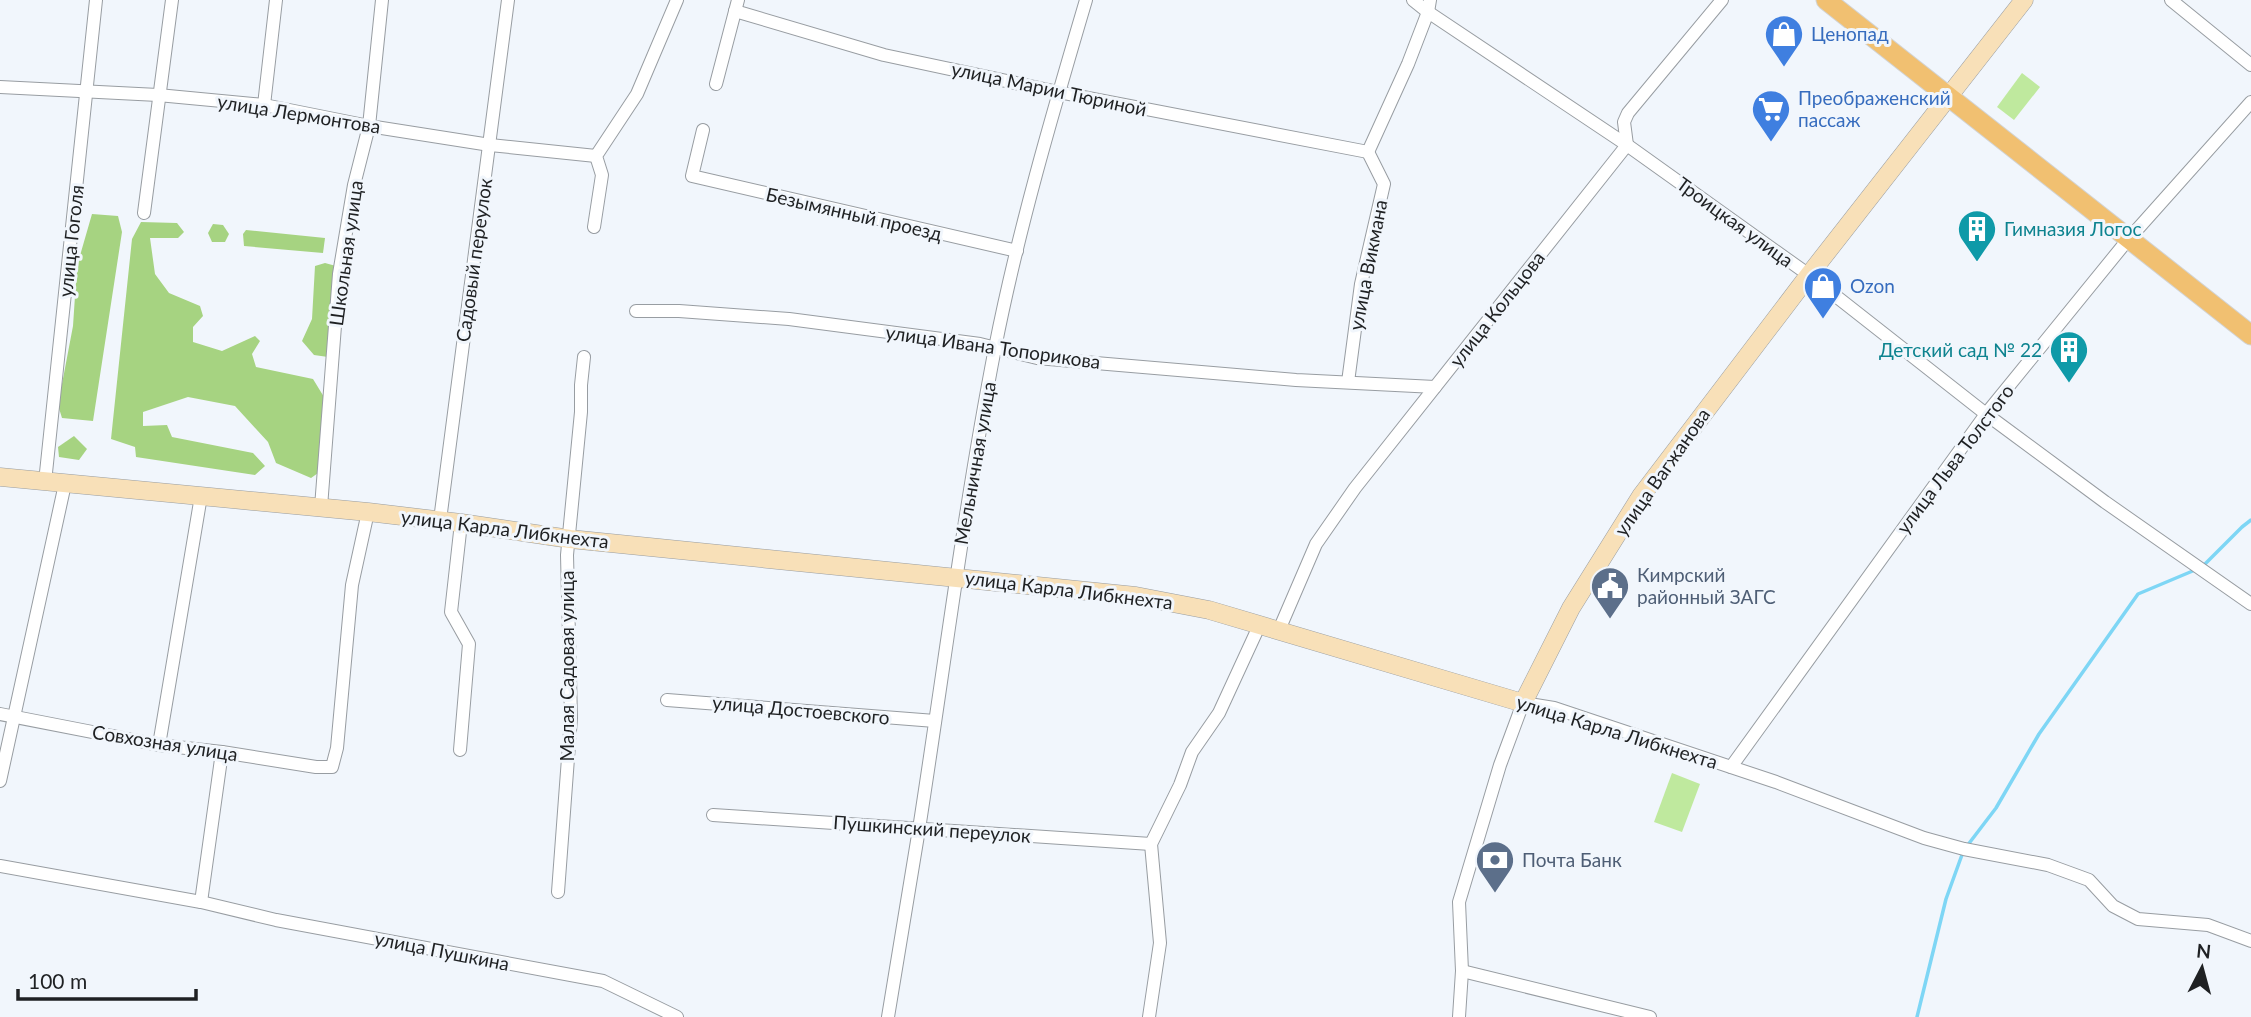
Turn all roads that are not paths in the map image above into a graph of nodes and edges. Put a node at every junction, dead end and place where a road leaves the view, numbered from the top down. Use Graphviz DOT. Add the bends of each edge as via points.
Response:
graph roads {
  1 [pos="96,0"];
  2 [pos="172,0"];
  3 [pos="276,0"];
  4 [pos="383,0"];
  5 [pos="508,0"];
  6 [pos="677,0"];
  7 [pos="1086,0"];
  8 [pos="1413,0"];
  9 [pos="1722,0"];
  10 [pos="1826,0"];
  11 [pos="2024,0"];
  12 [pos="2171,0"];
  13 [pos="736,5"];
  14 [pos="1429,6"];
  15 [pos="2251,65"];
  16 [pos="716,84"];
  17 [pos="0,87"];
  18 [pos="87,92"];
  19 [pos="1058,92"];
  20 [pos="158,95"];
  21 [pos="1949,97"];
  22 [pos="2251,102"];
  23 [pos="264,104"];
  24 [pos="369,125"];
  25 [pos="703,130"];
  26 [pos="490,145"];
  27 [pos="1627,145"];
  28 [pos="1368,152"];
  29 [pos="596,156"];
  30 [pos="144,213"];
  31 [pos="594,227"];
  32 [pos="2129,239"];
  33 [pos="1017,251"];
  34 [pos="1809,275"];
  35 [pos="636,311"];
  36 [pos="2251,335"];
  37 [pos="995,348"];
  38 [pos="584,357"];
  39 [pos="1348,382"];
  40 [pos="1434,387"];
  41 [pos="1986,414"];
  42 [pos="0,477"];
  43 [pos="46,482"];
  44 [pos="65,484"];
  45 [pos="201,496"];
  46 [pos="321,507"];
  47 [pos="368,512"];
  48 [pos="440,520"];
  49 [pos="461,523"];
  50 [pos="570,539"];
  51 [pos="956,576"];
  52 [pos="2251,604"];
  53 [pos="1260,624"];
  54 [pos="1279,630"];
  55 [pos="667,700"];
  56 [pos="1523,703"];
  57 [pos="0,714"];
  58 [pos="14,717"];
  59 [pos="935,721"];
  60 [pos="159,745"];
  61 [pos="460,750"];
  62 [pos="222,752"];
  63 [pos="1731,767"];
  64 [pos="0,781"];
  65 [pos="713,815"];
  66 [pos="919,828"];
  67 [pos="1151,844"];
  68 [pos="0,866"];
  69 [pos="558,892"];
  70 [pos="201,902"];
  71 [pos="2251,942"];
  72 [pos="1462,971"];
  73 [pos="677,1017"];
  74 [pos="888,1017"];
  75 [pos="1149,1017"];
  76 [pos="1459,1017"];
  77 [pos="1650,1017"];
  1 -- 18 [label="street, улица Гоголя"];
  2 -- 20 [label="street"];
  3 -- 23 [label="street"];
  4 -- 24 [label="street, Школьная улица"];
  5 -- 26 [label="street, Садовый переулок"];
  6 -- 29 [label="street" via="636,94"];
  7 -- 19 [label="street, Мельничная улица"];
  8 -- 14 [label="street, Троицкая улица"];
  9 -- 27 [label="street" via="1628,113 1624,122"];
  10 -- 21 [label="main road"];
  11 -- 21 [label="street, улица Вагжанова"];
  12 -- 15 [label="street"];
  13 -- 16 [label="street"];
  13 -- 19 [label="street, улица Марии Тюриной" via="884,55"];
  14 -- 27 [label="street, Троицкая улица"];
  14 -- 28 [label="street"];
  17 -- 18 [label="street, улица Лермонтова"];
  18 -- 20 [label="street, улица Лермонтова"];
  18 -- 43 [label="street, улица Гоголя"];
  19 -- 28 [label="street, улица Марии Тюриной"];
  19 -- 33 [label="street, Мельничная улица"];
  20 -- 23 [label="street, улица Лермонтова"];
  20 -- 30 [label="street"];
  21 -- 32 [label="main road"];
  21 -- 34 [label="street, улица Вагжанова"];
  22 -- 32 [label="street, улица Льва Толстого"];
  23 -- 24 [label="street, улица Лермонтова"];
  24 -- 26 [label="street, улица Лермонтова"];
  24 -- 46 [label="street, Школьная улица" via="339,274"];
  25 -- 33 [label="street, Безымянный проезд" via="692,176"];
  26 -- 29 [label="street, улица Лермонтова"];
  26 -- 48 [label="street, Садовый переулок"];
  27 -- 34 [label="street, Троицкая улица"];
  27 -- 40 [label="street, улица Кольцова"];
  28 -- 39 [label="street, улица Викмана" via="1384,184 1361,284"];
  29 -- 31 [label="street" via="601,175"];
  32 -- 36 [label="main road"];
  32 -- 41 [label="street, улица Льва Толстого"];
  33 -- 37 [label="street, Мельничная улица"];
  34 -- 41 [label="street, Троицкая улица"];
  34 -- 56 [label="street, улица Вагжанова" via="1641,496 1572,608"];
  35 -- 37 [label="street, улица Ивана Топорикова" via="789,319"];
  37 -- 39 [label="street, улица Ивана Топорикова" via="1037,358"];
  37 -- 51 [label="street, Мельничная улица"];
  38 -- 50 [label="street, Малая Садовая улица"];
  39 -- 40 [label="street, улица Ивана Топорикова"];
  40 -- 54 [label="street, улица Кольцова" via="1316,544"];
  41 -- 52 [label="street, Троицкая улица"];
  41 -- 63 [label="street, улица Льва Толстого"];
  42 -- 43 [label="street, улица Карла Либкнехта"];
  43 -- 44 [label="street, улица Карла Либкнехта"];
  44 -- 45 [label="street, улица Карла Либкнехта"];
  44 -- 58 [label="street"];
  45 -- 46 [label="street, улица Карла Либкнехта"];
  45 -- 60 [label="street"];
  46 -- 47 [label="street, улица Карла Либкнехта"];
  47 -- 48 [label="street, улица Карла Либкнехта"];
  47 -- 62 [label="street, Совхозная улица" via="352,585 337,748 331,767"];
  48 -- 49 [label="street, улица Карла Либкнехта"];
  49 -- 50 [label="street, улица Карла Либкнехта"];
  49 -- 61 [label="street" via="451,612 469,644"];
  50 -- 51 [label="street, улица Карла Либкнехта"];
  50 -- 69 [label="street, Малая Садовая улица" via="571,718"];
  51 -- 53 [label="street, улица Карла Либкнехта" via="1136,596"];
  51 -- 59 [label="street, Мельничная улица"];
  53 -- 54 [label="street, улица Карла Либкнехта"];
  53 -- 67 [label="street" via="1219,713 1192,752"];
  54 -- 56 [label="street, улица Карла Либкнехта"];
  55 -- 59 [label="street, улица Достоевского"];
  56 -- 63 [label="street, улица Карла Либкнехта" via="1554,708"];
  56 -- 72 [label="street, улица Вагжанова" via="1459,902"];
  57 -- 58 [label="street, Совхозная улица"];
  58 -- 60 [label="street, Совхозная улица"];
  58 -- 64 [label="street"];
  59 -- 66 [label="street, Мельничная улица"];
  60 -- 62 [label="street, Совхозная улица"];
  62 -- 70 [label="street"];
  63 -- 71 [label="street, улица Карла Либкнехта" via="1924,838 2048,864 2089,880 2113,906 2138,919 2208,925"];
  65 -- 66 [label="street, Пушкинский переулок"];
  66 -- 67 [label="street, Пушкинский переулок"];
  66 -- 74 [label="street, Мельничная улица"];
  67 -- 75 [label="street" via="1160,943"];
  68 -- 70 [label="street, улица Пушкина"];
  70 -- 73 [label="street, улица Пушкина" via="603,981"];
  72 -- 76 [label="street, улица Вагжанова"];
  72 -- 77 [label="street"];
}
